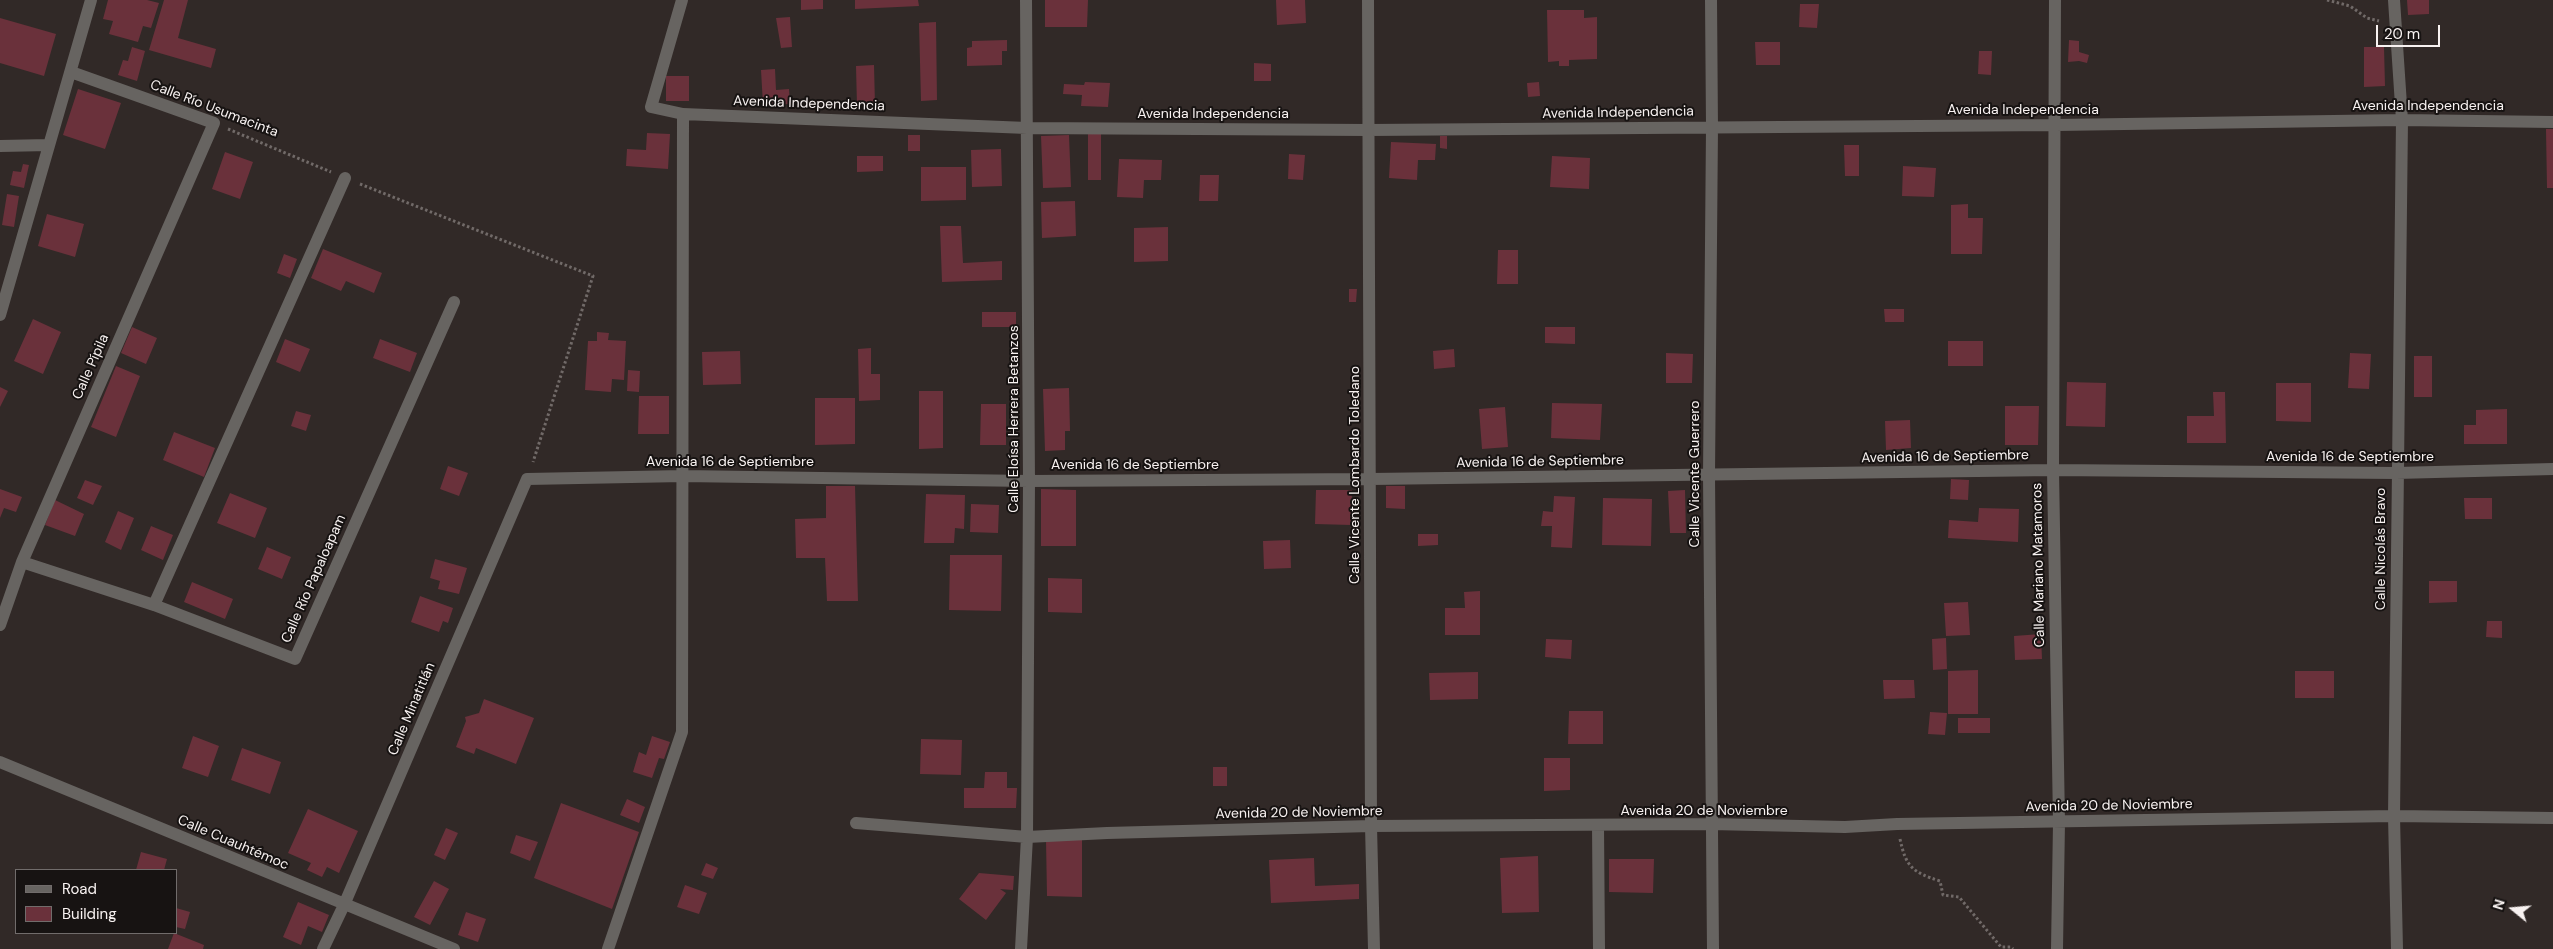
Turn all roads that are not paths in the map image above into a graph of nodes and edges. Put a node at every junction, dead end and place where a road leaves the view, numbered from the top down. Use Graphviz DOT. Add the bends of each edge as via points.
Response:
graph roads {
  1 [pos="91,0"];
  2 [pos="682,0"];
  3 [pos="1026,0"];
  4 [pos="1368,0"];
  5 [pos="1711,0"];
  6 [pos="2055,0"];
  7 [pos="2394,0"];
  8 [pos="71,72"];
  9 [pos="684,114"];
  10 [pos="2402,120"];
  11 [pos="2553,122"];
  12 [pos="214,123"];
  13 [pos="2056,125"];
  14 [pos="1712,127"];
  15 [pos="1027,128"];
  16 [pos="1368,130"];
  17 [pos="49,145"];
  18 [pos="0,146"];
  19 [pos="345,178"];
  20 [pos="454,302"];
  21 [pos="0,315"];
  22 [pos="2553,469"];
  23 [pos="2052,470"];
  24 [pos="2396,473"];
  25 [pos="1709,475"];
  26 [pos="683,476"];
  27 [pos="527,479"];
  28 [pos="1371,479"];
  29 [pos="1029,481"];
  30 [pos="22,562"];
  31 [pos="154,605"];
  32 [pos="0,625"];
  33 [pos="0,762"];
  34 [pos="2394,816"];
  35 [pos="2553,818"];
  36 [pos="2059,822"];
  37 [pos="856,823"];
  38 [pos="1711,824"];
  39 [pos="1371,826"];
  40 [pos="1598,826"];
  41 [pos="1027,837"];
  42 [pos="344,905"];
  43 [pos="428,944"];
  44 [pos="323,949"];
  45 [pos="454,949"];
  46 [pos="608,949"];
  47 [pos="1021,949"];
  48 [pos="1374,949"];
  49 [pos="1599,949"];
  50 [pos="1713,949"];
  51 [pos="2057,949"];
  52 [pos="2397,949"];
  1 -- 8 [label="street"];
  2 -- 9 [label="street, Avenida Independencia" via="650,106"];
  3 -- 15 [label="street, Calle Eloísa Herrera Betanzos"];
  4 -- 16 [label="street, Calle Vicente Lombardo Toledano"];
  5 -- 14 [label="street, Calle Vicente Guerrero"];
  6 -- 13 [label="street, Calle Mariano Matamoros"];
  7 -- 10 [label="street, Calle Nicolás Bravo"];
  8 -- 12 [label="street, Calle Río Usumacinta"];
  8 -- 17 [label="street"];
  9 -- 15 [label="street, Avenida Independencia"];
  9 -- 26 [label="street"];
  10 -- 11 [label="street, Avenida Independencia"];
  10 -- 13 [label="street, Avenida Independencia"];
  10 -- 24 [label="street, Calle Nicolás Bravo"];
  12 -- 30 [label="street, Calle Pípila"];
  13 -- 14 [label="street, Avenida Independencia"];
  13 -- 23 [label="street, Calle Mariano Matamoros"];
  14 -- 16 [label="street, Avenida Independencia"];
  14 -- 25 [label="street, Calle Vicente Guerrero"];
  15 -- 16 [label="street, Avenida Independencia"];
  15 -- 29 [label="street, Calle Eloísa Herrera Betanzos"];
  16 -- 28 [label="street, Calle Vicente Lombardo Toledano"];
  17 -- 18 [label="street"];
  17 -- 21 [label="street"];
  19 -- 31 [label="street"];
  20 -- 31 [label="street, Calle Río Papaloapam" via="295,659"];
  22 -- 24 [label="street, Avenida 16 de Septiembre"];
  23 -- 24 [label="street, Avenida 16 de Septiembre"];
  23 -- 25 [label="street, Avenida 16 de Septiembre"];
  23 -- 36 [label="street, Calle Mariano Matamoros"];
  24 -- 34 [label="street, Calle Nicolás Bravo"];
  25 -- 28 [label="street, Avenida 16 de Septiembre"];
  25 -- 38 [label="street, Calle Vicente Guerrero"];
  26 -- 27 [label="street, Avenida 16 de Septiembre"];
  26 -- 29 [label="street, Avenida 16 de Septiembre"];
  26 -- 46 [label="street" via="682,732"];
  27 -- 42 [label="street, Calle Minatitlán"];
  28 -- 29 [label="street, Avenida 16 de Septiembre"];
  28 -- 39 [label="street, Calle Vicente Lombardo Toledano"];
  29 -- 41 [label="street, Calle Eloísa Herrera Betanzos"];
  30 -- 31 [label="street, Calle Río Papaloapam"];
  30 -- 32 [label="street, Calle Pípila"];
  33 -- 42 [label="street, Calle Cuauhtémoc"];
  34 -- 35 [label="street, Avenida 20 de Noviembre"];
  34 -- 36 [label="street, Avenida 20 de Noviembre"];
  34 -- 52 [label="street, Calle Nicolás Bravo"];
  36 -- 38 [label="street, Avenida 20 de Noviembre" via="1845,827"];
  36 -- 51 [label="street, Calle Mariano Matamoros"];
  37 -- 41 [label="street, Avenida 20 de Noviembre"];
  38 -- 40 [label="street, Avenida 20 de Noviembre"];
  38 -- 50 [label="street, Calle Vicente Guerrero"];
  39 -- 40 [label="street, Avenida 20 de Noviembre"];
  39 -- 41 [label="street, Avenida 20 de Noviembre"];
  39 -- 48 [label="street, Calle Vicente Lombardo Toledano"];
  40 -- 49 [label="street"];
  41 -- 47 [label="street, Calle Eloísa Herrera Betanzos"];
  42 -- 43 [label="street, Calle Cuauhtémoc"];
  42 -- 44 [label="street, Calle Minatitlán"];
  43 -- 45 [label="street, Calle Cuauhtémoc"];
}
